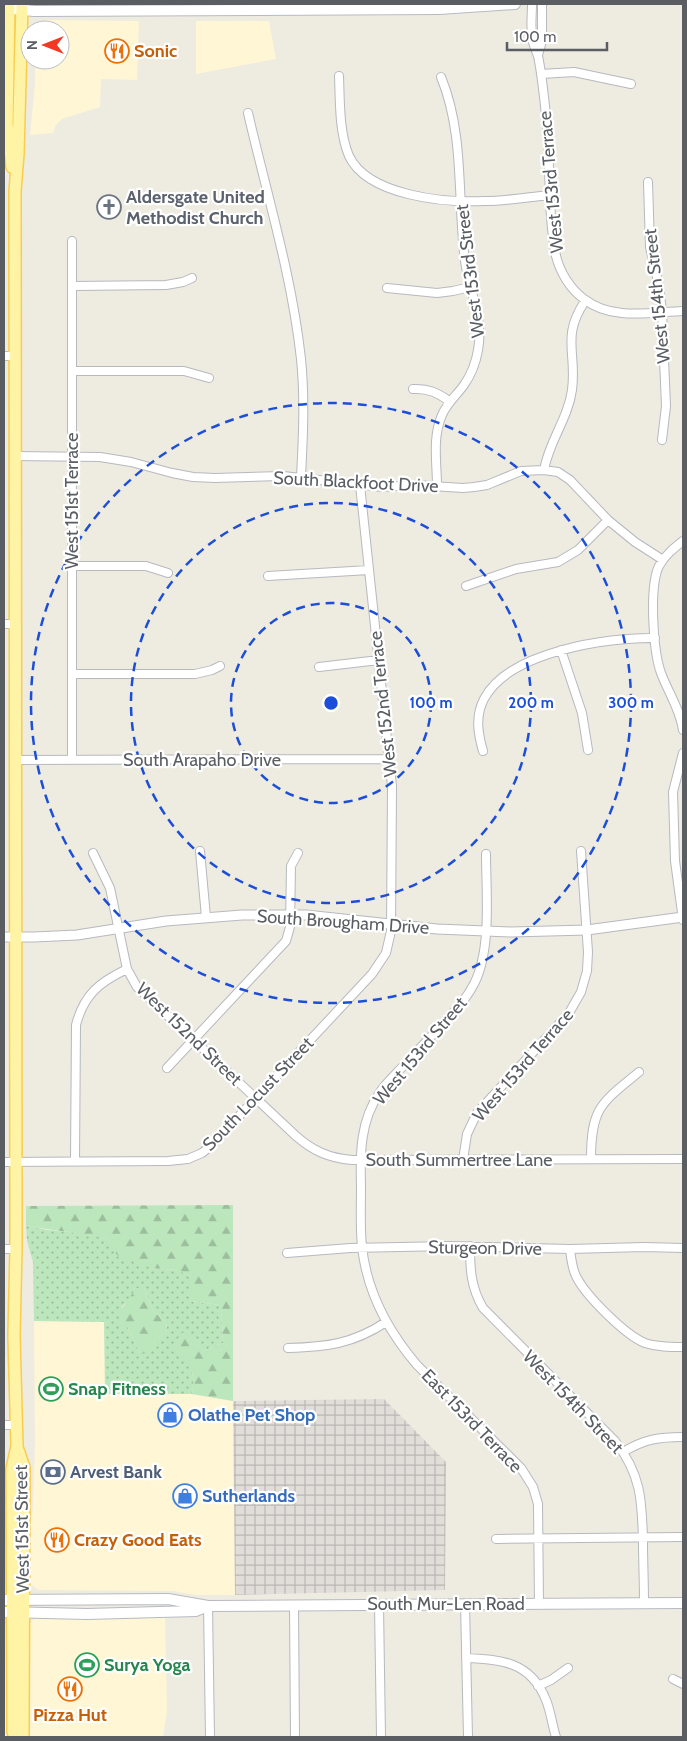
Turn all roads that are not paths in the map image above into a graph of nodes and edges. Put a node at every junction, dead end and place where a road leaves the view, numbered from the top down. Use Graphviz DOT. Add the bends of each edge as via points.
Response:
graph roads {
  1 [pos="515,4"];
  2 [pos="532,4"];
  3 [pos="542,4"];
  4 [pos="7,7"];
  5 [pos="22,7"];
  6 [pos="185,7"];
  7 [pos="538,56"];
  8 [pos="540,74"];
  9 [pos="339,76"];
  10 [pos="441,77"];
  11 [pos="632,84"];
  12 [pos="248,114"];
  13 [pos="7,124"];
  14 [pos="17,164"];
  15 [pos="648,182"];
  16 [pos="15,191"];
  17 [pos="550,195"];
  18 [pos="461,201"];
  19 [pos="72,241"];
  20 [pos="192,278"];
  21 [pos="72,286"];
  22 [pos="470,287"];
  23 [pos="387,288"];
  24 [pos="585,301"];
  25 [pos="683,311"];
  26 [pos="662,312"];
  27 [pos="9,356"];
  28 [pos="72,371"];
  29 [pos="208,378"];
  30 [pos="413,389"];
  31 [pos="450,401"];
  32 [pos="662,440"];
  33 [pos="14,456"];
  34 [pos="72,456"];
  35 [pos="544,470"];
  36 [pos="301,477"];
  37 [pos="360,485"];
  38 [pos="437,486"];
  39 [pos="608,520"];
  40 [pos="683,541"];
  41 [pos="663,560"];
  42 [pos="72,566"];
  43 [pos="369,570"];
  44 [pos="168,573"];
  45 [pos="268,576"];
  46 [pos="466,586"];
  47 [pos="9,624"];
  48 [pos="655,638"];
  49 [pos="561,650"];
  50 [pos="379,660"];
  51 [pos="220,666"];
  52 [pos="319,667"];
  53 [pos="72,674"];
  54 [pos="683,730"];
  55 [pos="588,750"];
  56 [pos="483,751"];
  57 [pos="683,753"];
  58 [pos="390,759"];
  59 [pos="14,760"];
  60 [pos="72,760"];
  61 [pos="200,851"];
  62 [pos="580,851"];
  63 [pos="94,853"];
  64 [pos="298,853"];
  65 [pos="486,854"];
  66 [pos="290,915"];
  67 [pos="206,917"];
  68 [pos="683,918"];
  69 [pos="391,924"];
  70 [pos="119,929"];
  71 [pos="586,930"];
  72 [pos="485,932"];
  73 [pos="9,937"];
  74 [pos="127,969"];
  75 [pos="194,1041"];
  76 [pos="167,1068"];
  77 [pos="639,1072"];
  78 [pos="256,1099"];
  79 [pos="591,1159"];
  80 [pos="683,1159"];
  81 [pos="360,1160"];
  82 [pos="463,1160"];
  83 [pos="75,1161"];
  84 [pos="10,1162"];
  85 [pos="470,1246"];
  86 [pos="362,1248"];
  87 [pos="683,1248"];
  88 [pos="4,1249"];
  89 [pos="16,1249"];
  90 [pos="570,1249"];
  91 [pos="287,1253"];
  92 [pos="379,1308"];
  93 [pos="386,1322"];
  94 [pos="683,1347"];
  95 [pos="288,1348"];
  96 [pos="4,1425"];
  97 [pos="17,1425"];
  98 [pos="683,1437"];
  99 [pos="624,1452"];
  100 [pos="683,1537"];
  101 [pos="539,1538"];
  102 [pos="643,1538"];
  103 [pos="496,1539"];
  104 [pos="13,1600"];
  105 [pos="144,1600"];
  106 [pos="644,1603"];
  107 [pos="683,1603"];
  108 [pos="379,1604"];
  109 [pos="465,1604"];
  110 [pos="539,1604"];
  111 [pos="208,1606"];
  112 [pos="294,1606"];
  113 [pos="13,1612"];
  114 [pos="97,1613"];
  115 [pos="466,1658"];
  116 [pos="568,1668"];
  117 [pos="673,1679"];
  118 [pos="683,1684"];
  119 [pos="538,1686"];
  120 [pos="15,1737"];
  121 [pos="23,1737"];
  122 [pos="210,1737"];
  123 [pos="296,1737"];
  124 [pos="381,1737"];
  125 [pos="468,1737"];
  126 [pos="556,1737"];
  1 -- 6 [label="main road" via="440,9"];
  2 -- 7 [label="street, West 153rd Terrace" via="532,40"];
  3 -- 7 [label="street, West 153rd Terrace" via="542,40"];
  4 -- 5 [label="main road"];
  4 -- 13 [label="main road, West 151st Street"];
  5 -- 6 [label="main road"];
  5 -- 14 [label="main road, West 151st Street"];
  7 -- 8 [label="street, West 153rd Terrace"];
  8 -- 11 [label="street" via="574,72"];
  8 -- 17 [label="street, West 153rd Terrace"];
  9 -- 18 [label="street" via="344,135 349,156 356,167 375,183 419,196"];
  10 -- 18 [label="street, West 153rd Street" via="455,132"];
  12 -- 36 [label="street" via="295,318 303,387"];
  13 -- 14 [label="main road" via="15,129"];
  13 -- 16 [label="main road, West 151st Street"];
  14 -- 16 [label="main road, West 151st Street"];
  15 -- 26 [label="street, West 154th Street" via="650,247"];
  16 -- 27 [label="main road, West 151st Street"];
  17 -- 18 [label="street"];
  17 -- 24 [label="street, West 153rd Terrace" via="558,262 568,283"];
  18 -- 22 [label="street, West 153rd Street"];
  19 -- 21 [label="street, West 151st Terrace"];
  20 -- 21 [label="street" via="166,286"];
  21 -- 28 [label="street, West 151st Terrace"];
  22 -- 23 [label="street" via="437,293"];
  22 -- 31 [label="street, West 153rd Street" via="478,319 478,351 470,374"];
  24 -- 26 [label="street" via="618,313"];
  24 -- 35 [label="street" via="575,318 570,337 574,367 570,400 548,452"];
  25 -- 26 [label="street"];
  26 -- 32 [label="street, West 154th Street" via="666,406"];
  27 -- 33 [label="main road, West 151st Street"];
  28 -- 29 [label="street" via="184,371"];
  28 -- 34 [label="street, West 151st Terrace"];
  30 -- 31 [label="street" via="431,390"];
  31 -- 38 [label="street, West 153rd Street" via="436,434"];
  33 -- 34 [label="street, South Blackfoot Drive"];
  33 -- 47 [label="main road, West 151st Street"];
  34 -- 36 [label="street, South Blackfoot Drive" via="122,460 193,477"];
  34 -- 42 [label="street, West 151st Terrace"];
  35 -- 38 [label="street, South Blackfoot Drive" via="521,471 474,487"];
  35 -- 39 [label="street, South Blackfoot Drive" via="558,472 570,480"];
  36 -- 37 [label="street, South Blackfoot Drive"];
  37 -- 38 [label="street, South Blackfoot Drive"];
  37 -- 43 [label="street, West 152nd Terrace"];
  39 -- 41 [label="street, South Blackfoot Drive"];
  39 -- 46 [label="street" via="563,560 510,571"];
  40 -- 41 [label="street"];
  41 -- 48 [label="street" via="654,584"];
  42 -- 44 [label="street" via="146,566"];
  42 -- 53 [label="street, West 151st Terrace"];
  43 -- 45 [label="street"];
  43 -- 50 [label="street, West 152nd Terrace"];
  47 -- 59 [label="main road, West 151st Street"];
  48 -- 49 [label="street" via="624,638"];
  48 -- 54 [label="street" via="660,671 680,712"];
  49 -- 55 [label="street" via="582,713"];
  49 -- 56 [label="street" via="504,675 489,690 478,722"];
  50 -- 52 [label="street"];
  50 -- 58 [label="street, West 152nd Terrace"];
  51 -- 53 [label="street" via="195,674"];
  53 -- 60 [label="street, West 151st Terrace"];
  57 -- 68 [label="street" via="673,798"];
  58 -- 60 [label="street, South Arapaho Drive"];
  58 -- 69 [label="street, West 152nd Terrace"];
  59 -- 60 [label="street, South Arapaho Drive"];
  59 -- 73 [label="main road, West 151st Street"];
  61 -- 67 [label="street"];
  62 -- 71 [label="street, West 153rd Terrace"];
  63 -- 70 [label="street, West 152nd Street" via="110,888"];
  64 -- 66 [label="street" via="291,866"];
  65 -- 72 [label="street, West 153rd Street"];
  66 -- 67 [label="street, South Brougham Drive"];
  66 -- 69 [label="street, South Brougham Drive"];
  66 -- 75 [label="street" via="286,941"];
  67 -- 70 [label="street, South Brougham Drive"];
  68 -- 71 [label="street, South Brougham Drive"];
  69 -- 72 [label="street, South Brougham Drive"];
  69 -- 78 [label="street, South Locust Street" via="386,954 379,966"];
  70 -- 73 [label="street, South Brougham Drive" via="68,936"];
  70 -- 74 [label="street, West 152nd Street"];
  71 -- 72 [label="street, South Brougham Drive"];
  71 -- 82 [label="street, West 153rd Terrace" via="587,971 577,1000 569,1013 477,1113 467,1134"];
  72 -- 81 [label="street, West 153rd Street" via="484,957 466,997 375,1100 363,1129"];
  73 -- 84 [label="main road, West 151st Street"];
  74 -- 75 [label="street, West 152nd Street" via="137,987"];
  74 -- 83 [label="street" via="94,989 76,1024"];
  75 -- 76 [label="street"];
  75 -- 78 [label="street, West 152nd Street"];
  77 -- 79 [label="street" via="612,1094 600,1109 592,1132"];
  78 -- 81 [label="street, South Summertree Lane" via="304,1144 340,1159"];
  78 -- 83 [label="street, South Locust Street" via="212,1145 188,1159"];
  79 -- 80 [label="street, South Summertree Lane"];
  79 -- 82 [label="street, South Summertree Lane"];
  81 -- 82 [label="street, South Summertree Lane"];
  81 -- 86 [label="street, West 153rd Street"];
  83 -- 84 [label="street, South Locust Street"];
  84 -- 89 [label="main road, West 151st Street"];
  85 -- 86 [label="street, Sturgeon Drive"];
  85 -- 90 [label="street, Sturgeon Drive"];
  85 -- 99 [label="street, West 154th Street" via="471,1278 483,1308"];
  86 -- 91 [label="street, Sturgeon Drive"];
  86 -- 92 [label="street, West 153rd Street"];
  87 -- 90 [label="street, Sturgeon Drive"];
  88 -- 89 [label="street"];
  89 -- 97 [label="main road, West 151st Street"];
  90 -- 94 [label="street" via="573,1270 580,1284 626,1332 653,1345"];
  92 -- 93 [label="street, East 153rd Terrace"];
  93 -- 95 [label="street" via="347,1342"];
  93 -- 101 [label="street, East 153rd Terrace" via="417,1365 520,1468 537,1498"];
  96 -- 97 [label="street"];
  97 -- 104 [label="main road, West 151st Street" via="12,1470"];
  98 -- 99 [label="street" via="646,1440"];
  99 -- 102 [label="street, West 154th Street" via="640,1490"];
  100 -- 102 [label="street"];
  101 -- 102 [label="street"];
  101 -- 103 [label="street"];
  101 -- 110 [label="street, East 153rd Terrace"];
  102 -- 106 [label="street, West 154th Street"];
  104 -- 105 [label="main road, South Mur-Len Road"];
  104 -- 113 [label="main road, West 151st Street"];
  105 -- 111 [label="main road, South Mur-Len Road" via="168,1599"];
  105 -- 114 [label="main road" via="139,1606 115,1606"];
  106 -- 107 [label="main road, South Mur-Len Road"];
  106 -- 110 [label="main road, South Mur-Len Road"];
  108 -- 109 [label="main road, South Mur-Len Road"];
  108 -- 112 [label="main road, South Mur-Len Road"];
  108 -- 124 [label="street"];
  109 -- 110 [label="main road, South Mur-Len Road"];
  109 -- 115 [label="street"];
  111 -- 112 [label="main road, South Mur-Len Road"];
  111 -- 114 [label="main road, South Mur-Len Road" via="196,1611"];
  111 -- 122 [label="street"];
  112 -- 123 [label="street"];
  113 -- 114 [label="main road, South Mur-Len Road"];
  113 -- 120 [label="main road"];
  113 -- 121 [label="main road"];
  115 -- 119 [label="street" via="510,1662 532,1677"];
  115 -- 125 [label="street"];
  116 -- 119 [label="street"];
  117 -- 118 [label="street"];
  119 -- 126 [label="street" via="546,1701"];
}
